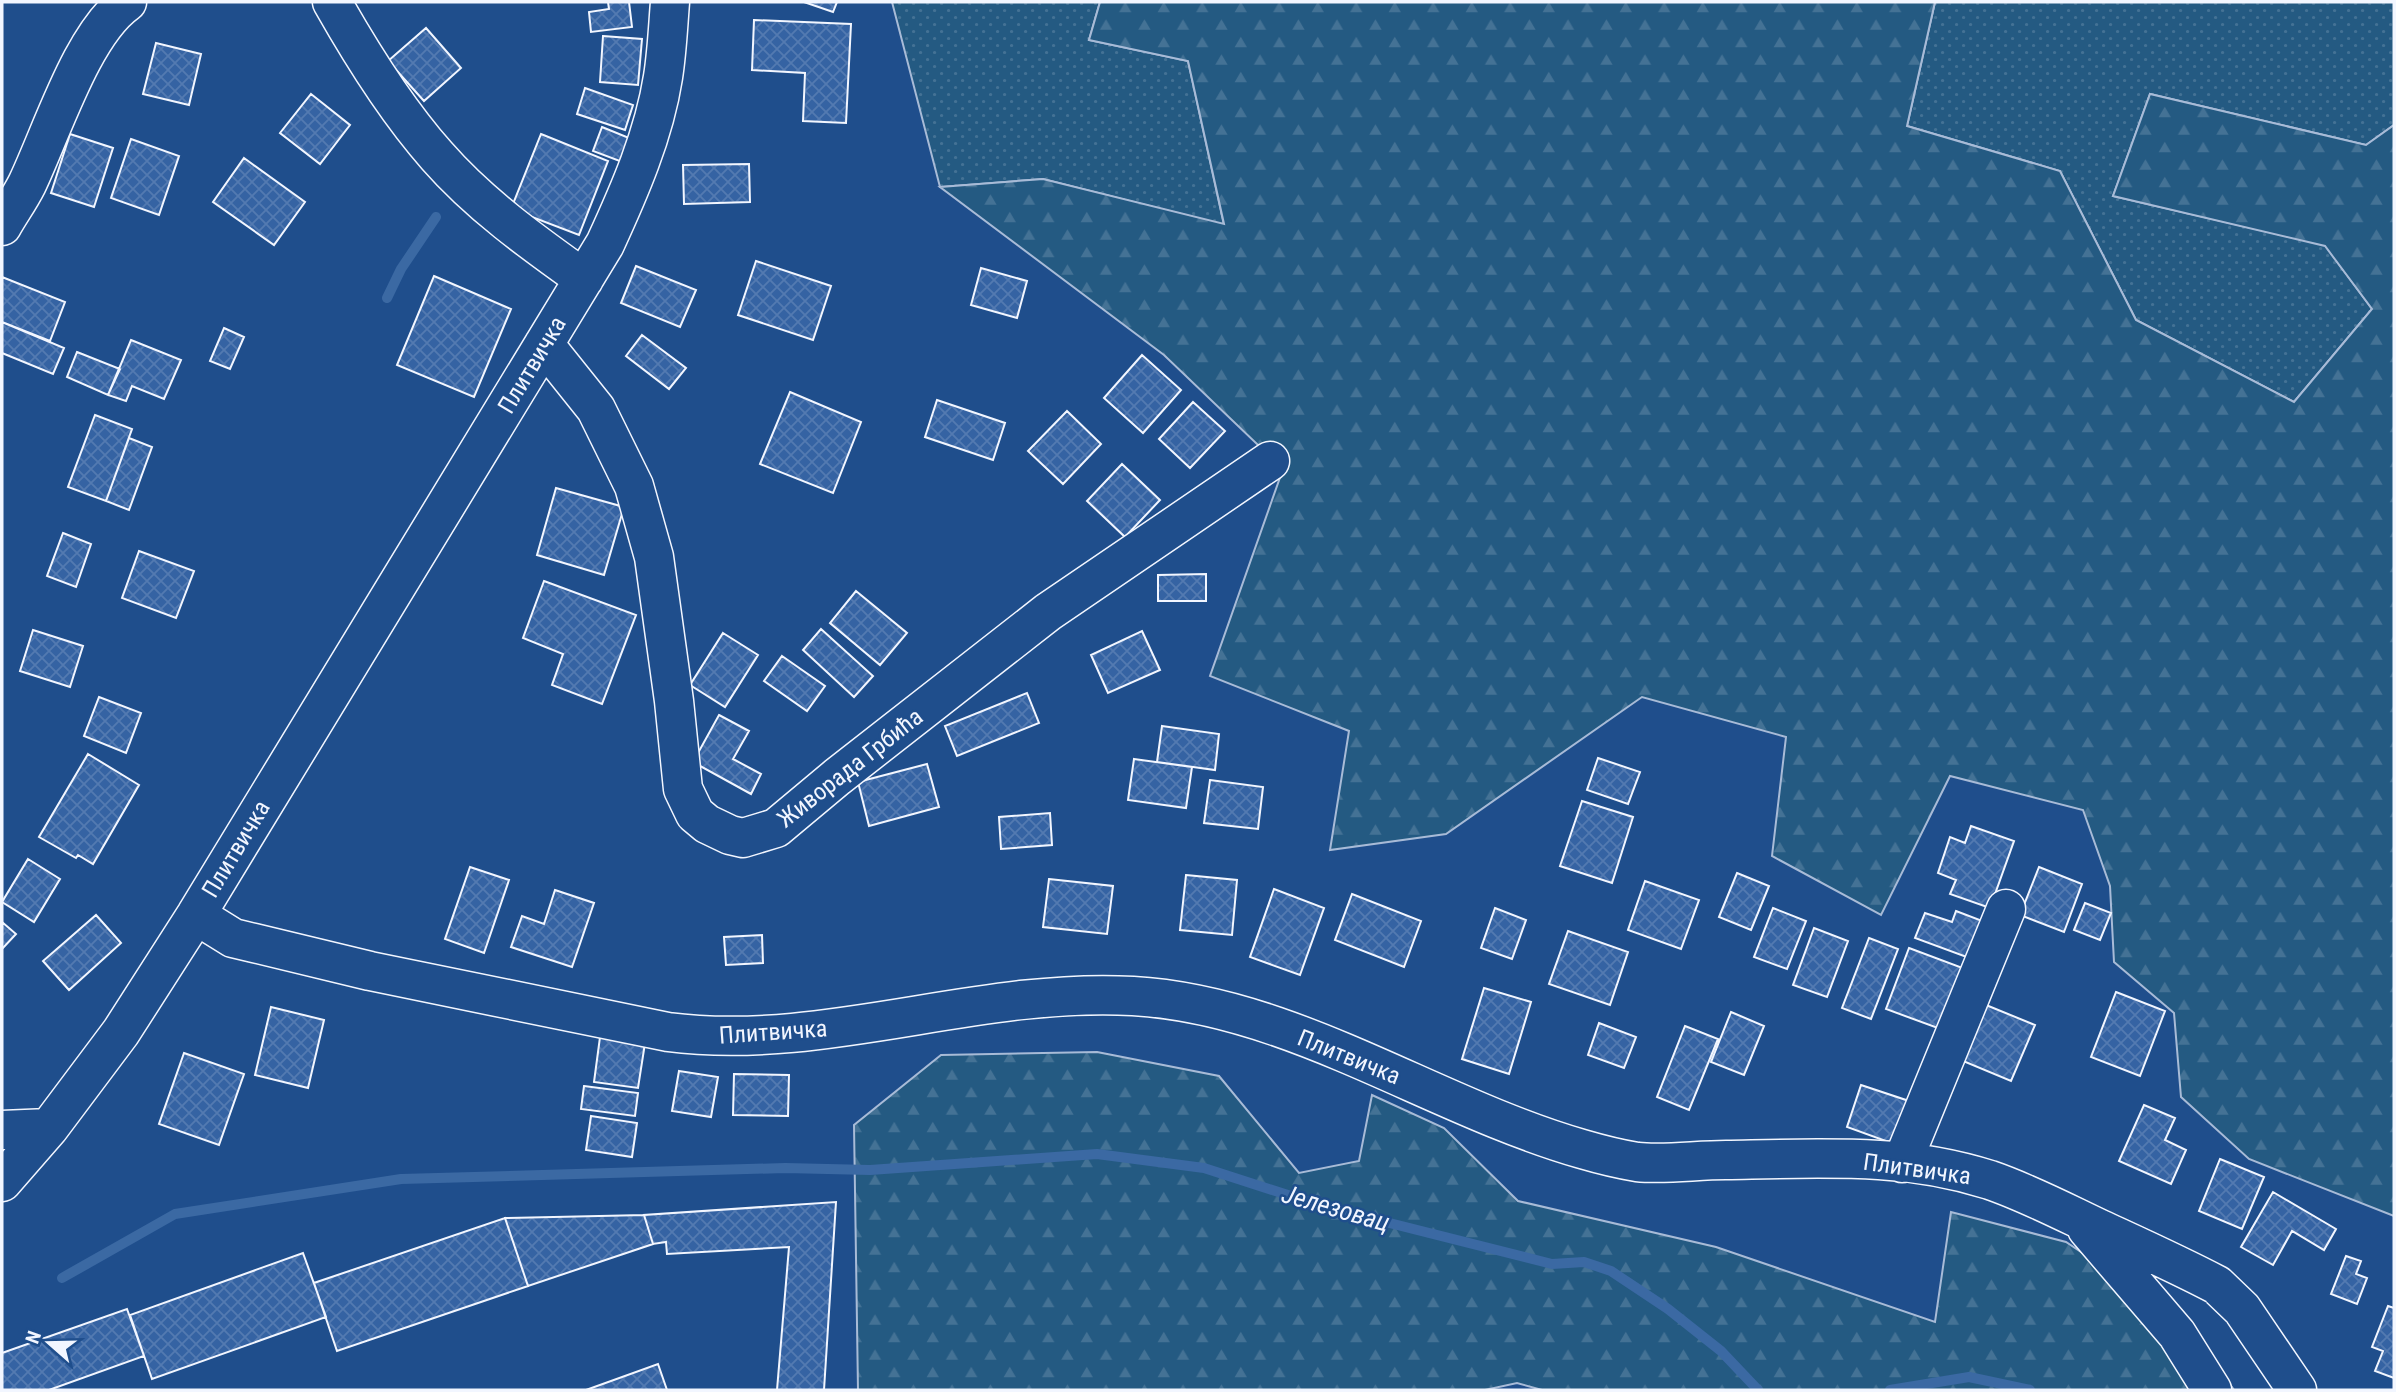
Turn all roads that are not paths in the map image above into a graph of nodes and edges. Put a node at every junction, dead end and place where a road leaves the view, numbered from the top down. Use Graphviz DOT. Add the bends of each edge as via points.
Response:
graph roads {
  1 [pos="127,2"];
  2 [pos="332,2"];
  3 [pos="670,2"];
  4 [pos="2,226"];
  5 [pos="584,279"];
  6 [pos="544,344"];
  7 [pos="1270,461"];
  8 [pos="2006,909"];
  9 [pos="196,915"];
  10 [pos="49,1128"];
  11 [pos="2,1130"];
  12 [pos="1902,1163"];
  13 [pos="2,1182"];
  14 [pos="2078,1219"];
  15 [pos="2212,1390"];
  16 [pos="2297,1390"];
  1 -- 4 [label="street" via="95,36 26,186"];
  2 -- 5 [label="street" via="412,126 438,158 514,229"];
  3 -- 5 [label="street, Плитвичка" via="663,79 646,143 605,244"];
  5 -- 6 [label="street, Плитвичка"];
  6 -- 7 [label="street, Живорада Грбића" via="596,409 634,486 654,557 683,789 695,814 707,824 743,838 776,828 1048,612"];
  6 -- 9 [label="street, Плитвичка"];
  8 -- 12 [label="street"];
  9 -- 10 [label="street" via="121,1032"];
  9 -- 12 [label="street, Плитвичка" via="233,938 357,968 702,1036 789,1033 1037,1000 1131,996 1179,1001 1251,1018 1493,1118 1636,1162 1819,1159"];
  10 -- 11 [label="street"];
  10 -- 13 [label="street"];
  12 -- 14 [label="street, Плитвичка" via="1992,1181"];
  14 -- 15 [label="street" via="2177,1334"];
  14 -- 16 [label="street, Плитвичка" via="2217,1285 2242,1309"];
}
